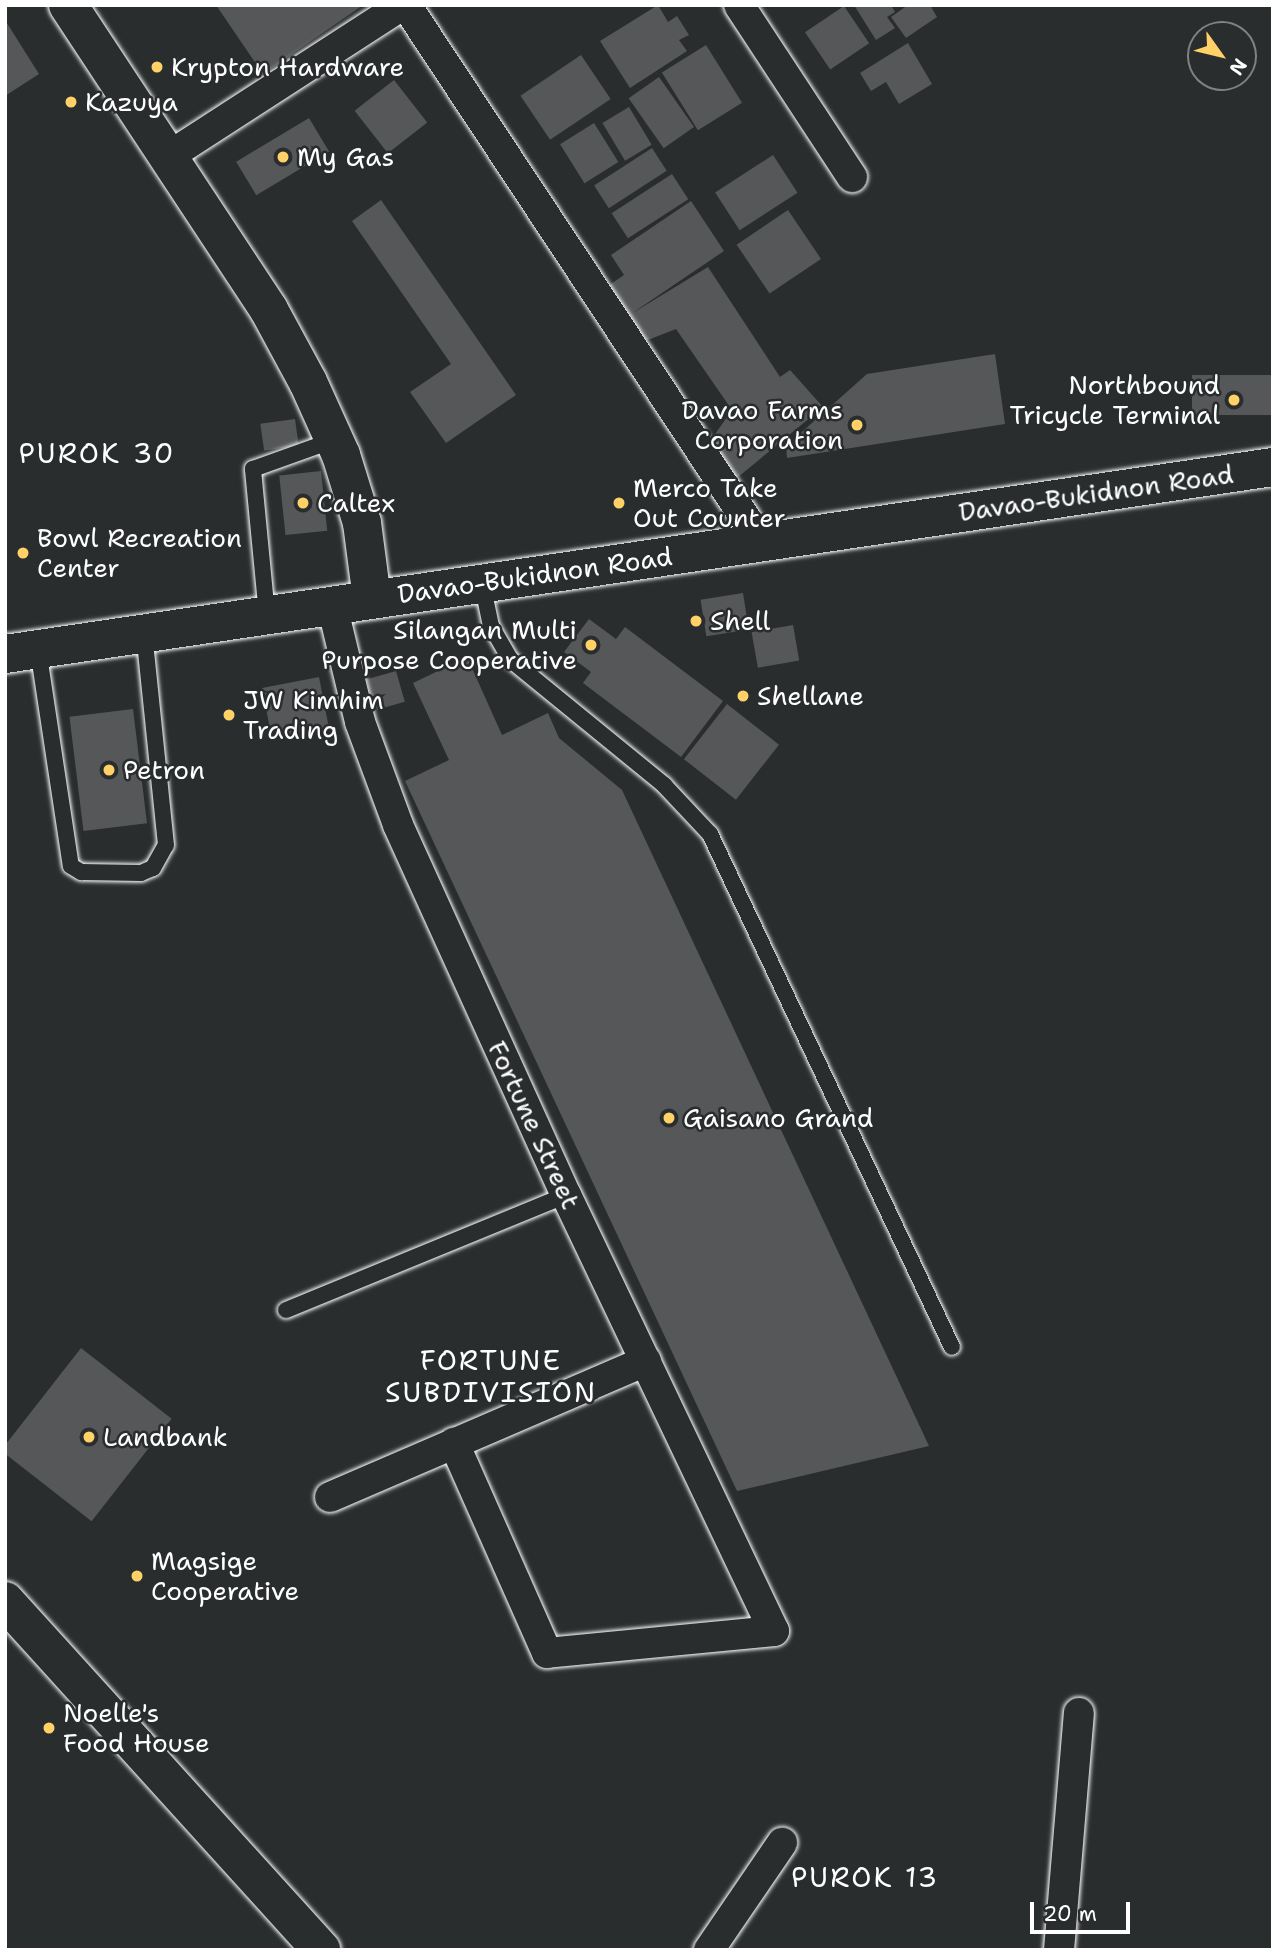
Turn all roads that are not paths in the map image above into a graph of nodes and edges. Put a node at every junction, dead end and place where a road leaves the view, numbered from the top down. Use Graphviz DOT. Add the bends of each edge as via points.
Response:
graph roads {
  1 [pos="68,5"];
  2 [pos="404,5"];
  3 [pos="739,5"];
  4 [pos="169,156"];
  5 [pos="852,177"];
  6 [pos="334,440"];
  7 [pos="1273,467"];
  8 [pos="761,542"];
  9 [pos="482,583"];
  10 [pos="372,599"];
  11 [pos="332,605"];
  12 [pos="267,615"];
  13 [pos="144,634"];
  14 [pos="21,651"];
  15 [pos="566,1195"];
  16 [pos="286,1310"];
  17 [pos="952,1347"];
  18 [pos="646,1361"];
  19 [pos="454,1444"];
  20 [pos="330,1497"];
  21 [pos="5,1601"];
  22 [pos="1079,1713"];
  23 [pos="782,1843"];
  24 [pos="321,1950"];
  25 [pos="709,1950"];
  26 [pos="1059,1950"];
  1 -- 4 [label="main road"];
  2 -- 4 [label="street"];
  2 -- 8 [label="street"];
  3 -- 5 [label="street"];
  4 -- 6 [label="main road" via="269,310"];
  6 -- 10 [label="main road" via="362,523"];
  6 -- 12 [label="lane" via="253,469"];
  7 -- 8 [label="main road, Davao-Bukidnon Road"];
  8 -- 9 [label="main road, Davao-Bukidnon Road"];
  9 -- 10 [label="main road, Davao-Bukidnon Road"];
  9 -- 17 [label="lane" via="491,626 511,660 664,785 710,834"];
  10 -- 11 [label="main road, Davao-Bukidnon Road"];
  11 -- 12 [label="main road, Davao-Bukidnon Road"];
  11 -- 15 [label="street, Fortune Street" via="376,771"];
  12 -- 13 [label="main road, Davao-Bukidnon Road"];
  13 -- 14 [label="main road, Davao-Bukidnon Road"];
  13 -- 14 [label="lane" via="166,845 153,868 141,873 81,872 71,866"];
  15 -- 16 [label="lane"];
  15 -- 18 [label="street, Fortune Street"];
  18 -- 19 [label="street"];
  18 -- 19 [label="street, Fortune Street" via="774,1631 547,1653"];
  19 -- 20 [label="street"];
  21 -- 24 [label="main road"];
  22 -- 26 [label="street"];
  23 -- 25 [label="street"];
}
